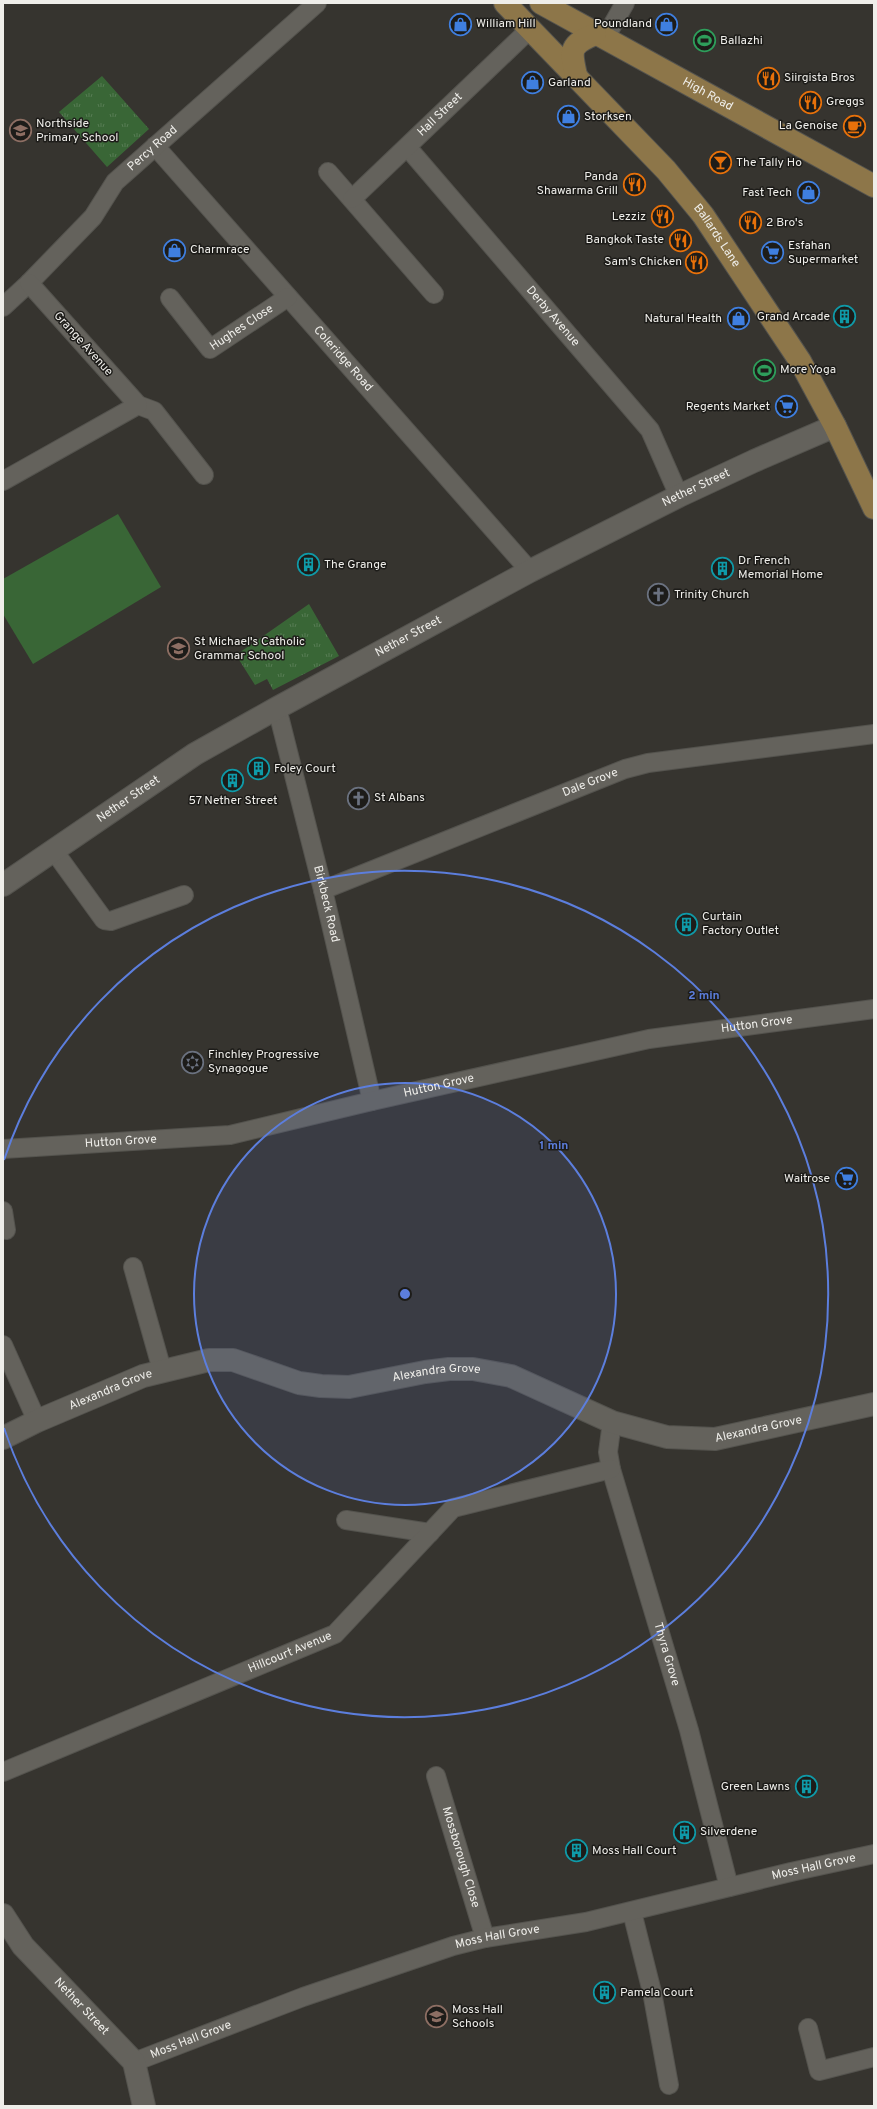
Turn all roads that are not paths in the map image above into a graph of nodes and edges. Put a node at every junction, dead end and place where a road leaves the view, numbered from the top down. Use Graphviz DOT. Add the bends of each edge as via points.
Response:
graph roads {
  1 [pos="317,3"];
  2 [pos="505,3"];
  3 [pos="541,3"];
  4 [pos="626,3"];
  5 [pos="529,30"];
  6 [pos="600,36"];
  7 [pos="576,75"];
  8 [pos="155,146"];
  9 [pos="408,148"];
  10 [pos="328,172"];
  11 [pos="874,186"];
  12 [pos="352,199"];
  13 [pos="29,283"];
  14 [pos="434,294"];
  15 [pos="288,297"];
  16 [pos="170,298"];
  17 [pos="3,307"];
  18 [pos="138,405"];
  19 [pos="836,426"];
  20 [pos="204,475"];
  21 [pos="3,481"];
  22 [pos="680,496"];
  23 [pos="874,508"];
  24 [pos="530,571"];
  25 [pos="277,708"];
  26 [pos="874,734"];
  27 [pos="54,851"];
  28 [pos="3,885"];
  29 [pos="323,890"];
  30 [pos="184,895"];
  31 [pos="874,1010"];
  32 [pos="372,1101"];
  33 [pos="3,1149"];
  34 [pos="3,1211"];
  35 [pos="6,1230"];
  36 [pos="133,1267"];
  37 [pos="3,1345"];
  38 [pos="162,1370"];
  39 [pos="874,1404"];
  40 [pos="38,1421"];
  41 [pos="612,1422"];
  42 [pos="3,1438"];
  43 [pos="610,1469"];
  44 [pos="346,1520"];
  45 [pos="430,1533"];
  46 [pos="3,1772"];
  47 [pos="436,1776"];
  48 [pos="874,1854"];
  49 [pos="729,1887"];
  50 [pos="632,1912"];
  51 [pos="3,1915"];
  52 [pos="485,1938"];
  53 [pos="808,2028"];
  54 [pos="874,2057"];
  55 [pos="134,2062"];
  56 [pos="669,2085"];
  57 [pos="144,2106"];
  1 -- 8 [label="street, Percy Road"];
  2 -- 5 [label="main road, Ballards Lane"];
  3 -- 6 [label="main road, High Road"];
  4 -- 6 [label="street"];
  5 -- 7 [label="main road, Ballards Lane"];
  5 -- 9 [label="street, Hall Street"];
  6 -- 7 [label="main road" via="581,40 574,47 571,54"];
  6 -- 11 [label="main road, High Road"];
  7 -- 19 [label="main road, Ballards Lane" via="666,170 703,214 800,361"];
  8 -- 13 [label="street, Percy Road" via="114,182 93,217"];
  8 -- 15 [label="street, Coleridge Road"];
  9 -- 12 [label="street, Hall Street"];
  9 -- 22 [label="street, Derby Avenue" via="650,430"];
  10 -- 12 [label="street"];
  12 -- 14 [label="street"];
  13 -- 17 [label="street, Percy Road"];
  13 -- 18 [label="street, Grange Avenue"];
  15 -- 16 [label="street, Hughes Close" via="210,349"];
  15 -- 24 [label="street, Coleridge Road"];
  18 -- 20 [label="street, Grange Avenue" via="154,411"];
  18 -- 21 [label="street"];
  19 -- 22 [label="street, Nether Street"];
  19 -- 23 [label="main road, Ballards Lane"];
  22 -- 24 [label="street, Nether Street"];
  24 -- 25 [label="street, Nether Street"];
  25 -- 27 [label="street, Nether Street" via="194,754"];
  25 -- 29 [label="street, Birkbeck Road"];
  26 -- 29 [label="street, Dale Grove" via="648,762"];
  27 -- 28 [label="street, Nether Street"];
  27 -- 30 [label="street" via="104,920 112,921"];
  29 -- 32 [label="street, Birkbeck Road"];
  31 -- 32 [label="street, Hutton Grove" via="649,1039"];
  32 -- 33 [label="street, Hutton Grove" via="230,1135"];
  34 -- 35 [label="street"];
  36 -- 38 [label="street"];
  37 -- 40 [label="street"];
  38 -- 40 [label="street, Alexandra Grove"];
  38 -- 41 [label="street, Alexandra Grove" via="209,1360 233,1360 299,1383 349,1387 425,1372 473,1368 512,1376"];
  39 -- 41 [label="street, Alexandra Grove" via="715,1439 667,1438"];
  40 -- 42 [label="street, Alexandra Grove"];
  41 -- 43 [label="street, Thyra Grove" via="608,1452"];
  43 -- 45 [label="street, Hillcourt Avenue" via="453,1508"];
  43 -- 49 [label="street, Thyra Grove" via="689,1730"];
  44 -- 45 [label="street"];
  45 -- 46 [label="street, Hillcourt Avenue" via="335,1634"];
  47 -- 52 [label="street, Mossborough Close"];
  48 -- 49 [label="street, Moss Hall Grove"];
  49 -- 50 [label="street, Moss Hall Grove"];
  50 -- 52 [label="street, Moss Hall Grove"];
  50 -- 56 [label="street" via="652,1992"];
  51 -- 55 [label="street, Nether Street" via="23,1946"];
  52 -- 55 [label="street, Moss Hall Grove" via="453,1946 303,1997"];
  53 -- 54 [label="street" via="819,2071"];
  55 -- 57 [label="street"];
}
